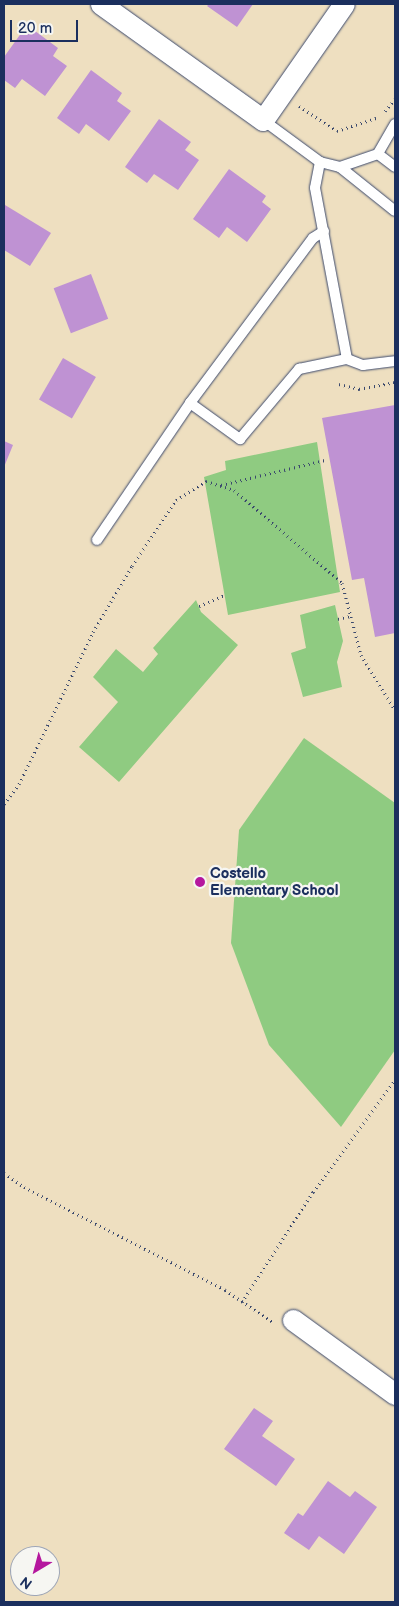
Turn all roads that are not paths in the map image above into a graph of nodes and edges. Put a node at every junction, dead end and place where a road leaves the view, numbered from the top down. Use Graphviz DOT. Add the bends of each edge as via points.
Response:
graph roads {
  1 [pos="102,4"];
  2 [pos="344,4"];
  3 [pos="263,120"];
  4 [pos="395,124"];
  5 [pos="378,154"];
  6 [pos="320,162"];
  7 [pos="340,167"];
  8 [pos="395,167"];
  9 [pos="395,211"];
  10 [pos="324,231"];
  11 [pos="347,359"];
  12 [pos="395,361"];
  13 [pos="190,404"];
  14 [pos="97,540"];
  15 [pos="293,1320"];
  16 [pos="395,1394"];
  1 -- 3 [label="street"];
  2 -- 3 [label="street"];
  3 -- 6 [label="lane"];
  4 -- 5 [label="lane"];
  5 -- 7 [label="lane"];
  5 -- 8 [label="lane"];
  6 -- 7 [label="lane"];
  6 -- 10 [label="lane" via="315,188"];
  7 -- 9 [label="lane"];
  10 -- 11 [label="lane"];
  10 -- 13 [label="lane" via="313,238"];
  11 -- 12 [label="lane" via="363,365"];
  11 -- 13 [label="lane" via="299,369 240,439"];
  13 -- 14 [label="lane"];
  15 -- 16 [label="street"];
}
